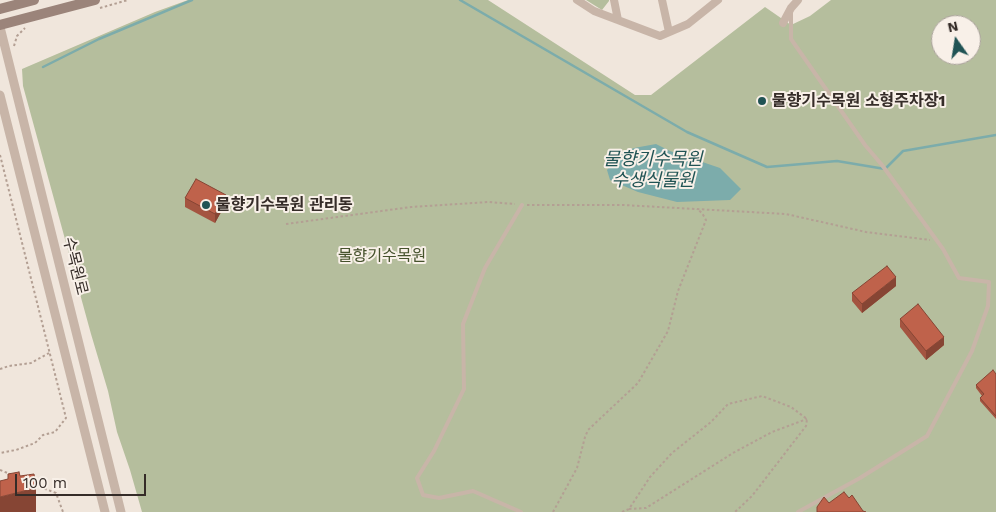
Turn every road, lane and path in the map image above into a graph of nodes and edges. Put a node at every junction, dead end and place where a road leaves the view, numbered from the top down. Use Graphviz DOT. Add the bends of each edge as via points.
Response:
graph roads {
  1 [pos="34,0"];
  2 [pos="95,0"];
  3 [pos="577,0"];
  4 [pos="614,0"];
  5 [pos="662,0"];
  6 [pos="717,0"];
  7 [pos="798,0"];
  8 [pos="791,8"];
  9 [pos="0,9"];
  10 [pos="618,20"];
  11 [pos="783,23"];
  12 [pos="0,26"];
  13 [pos="669,32"];
  14 [pos="0,95"];
  15 [pos="0,155"];
  16 [pos="522,205"];
  17 [pos="696,208"];
  18 [pos="286,224"];
  19 [pos="940,244"];
  20 [pos="50,352"];
  21 [pos="0,369"];
  22 [pos="807,419"];
  23 [pos="0,453"];
  24 [pos="0,470"];
  25 [pos="16,477"];
  26 [pos="32,484"];
  27 [pos="629,509"];
  28 [pos="63,512"];
  29 [pos="105,512"];
  30 [pos="122,512"];
  31 [pos="522,512"];
  32 [pos="552,512"];
  33 [pos="622,512"];
  34 [pos="734,512"];
  35 [pos="798,512"];
  1 -- 9 [label="main road"];
  2 -- 12 [label="main road"];
  3 -- 10 [label="street" via="594,12"];
  4 -- 10 [label="street"];
  5 -- 13 [label="street"];
  6 -- 13 [label="street" via="688,24"];
  7 -- 8 [label="street"];
  8 -- 11 [label="street"];
  8 -- 19 [label="lane" via="791,39"];
  10 -- 13 [label="street" via="660,36"];
  12 -- 30 [label="street, 수목원로"];
  14 -- 29 [label="street, 수목원로"];
  15 -- 20 [label="path"];
  16 -- 17 [label="path"];
  16 -- 18 [label="path" via="489,202 412,207"];
  16 -- 31 [label="lane" via="485,268 463,324 464,389 417,478 422,494 439,498 473,491"];
  17 -- 19 [label="path" via="786,214"];
  17 -- 32 [label="path" via="706,220 678,291 668,331 638,382 588,430 576,468"];
  19 -- 35 [label="lane" via="959,278 989,282 988,306 972,351 927,436"];
  20 -- 21 [label="path" via="31,363"];
  20 -- 23 [label="path" via="66,418 55,432 35,443"];
  22 -- 27 [label="path" via="772,432 733,453 646,508"];
  22 -- 27 [label="path" via="791,407 762,396 728,404 672,453 650,477"];
  22 -- 34 [label="path" via="806,426 752,496"];
  24 -- 25 [label="path"];
  26 -- 28 [label="path" via="56,493"];
  27 -- 33 [label="path"];
}
